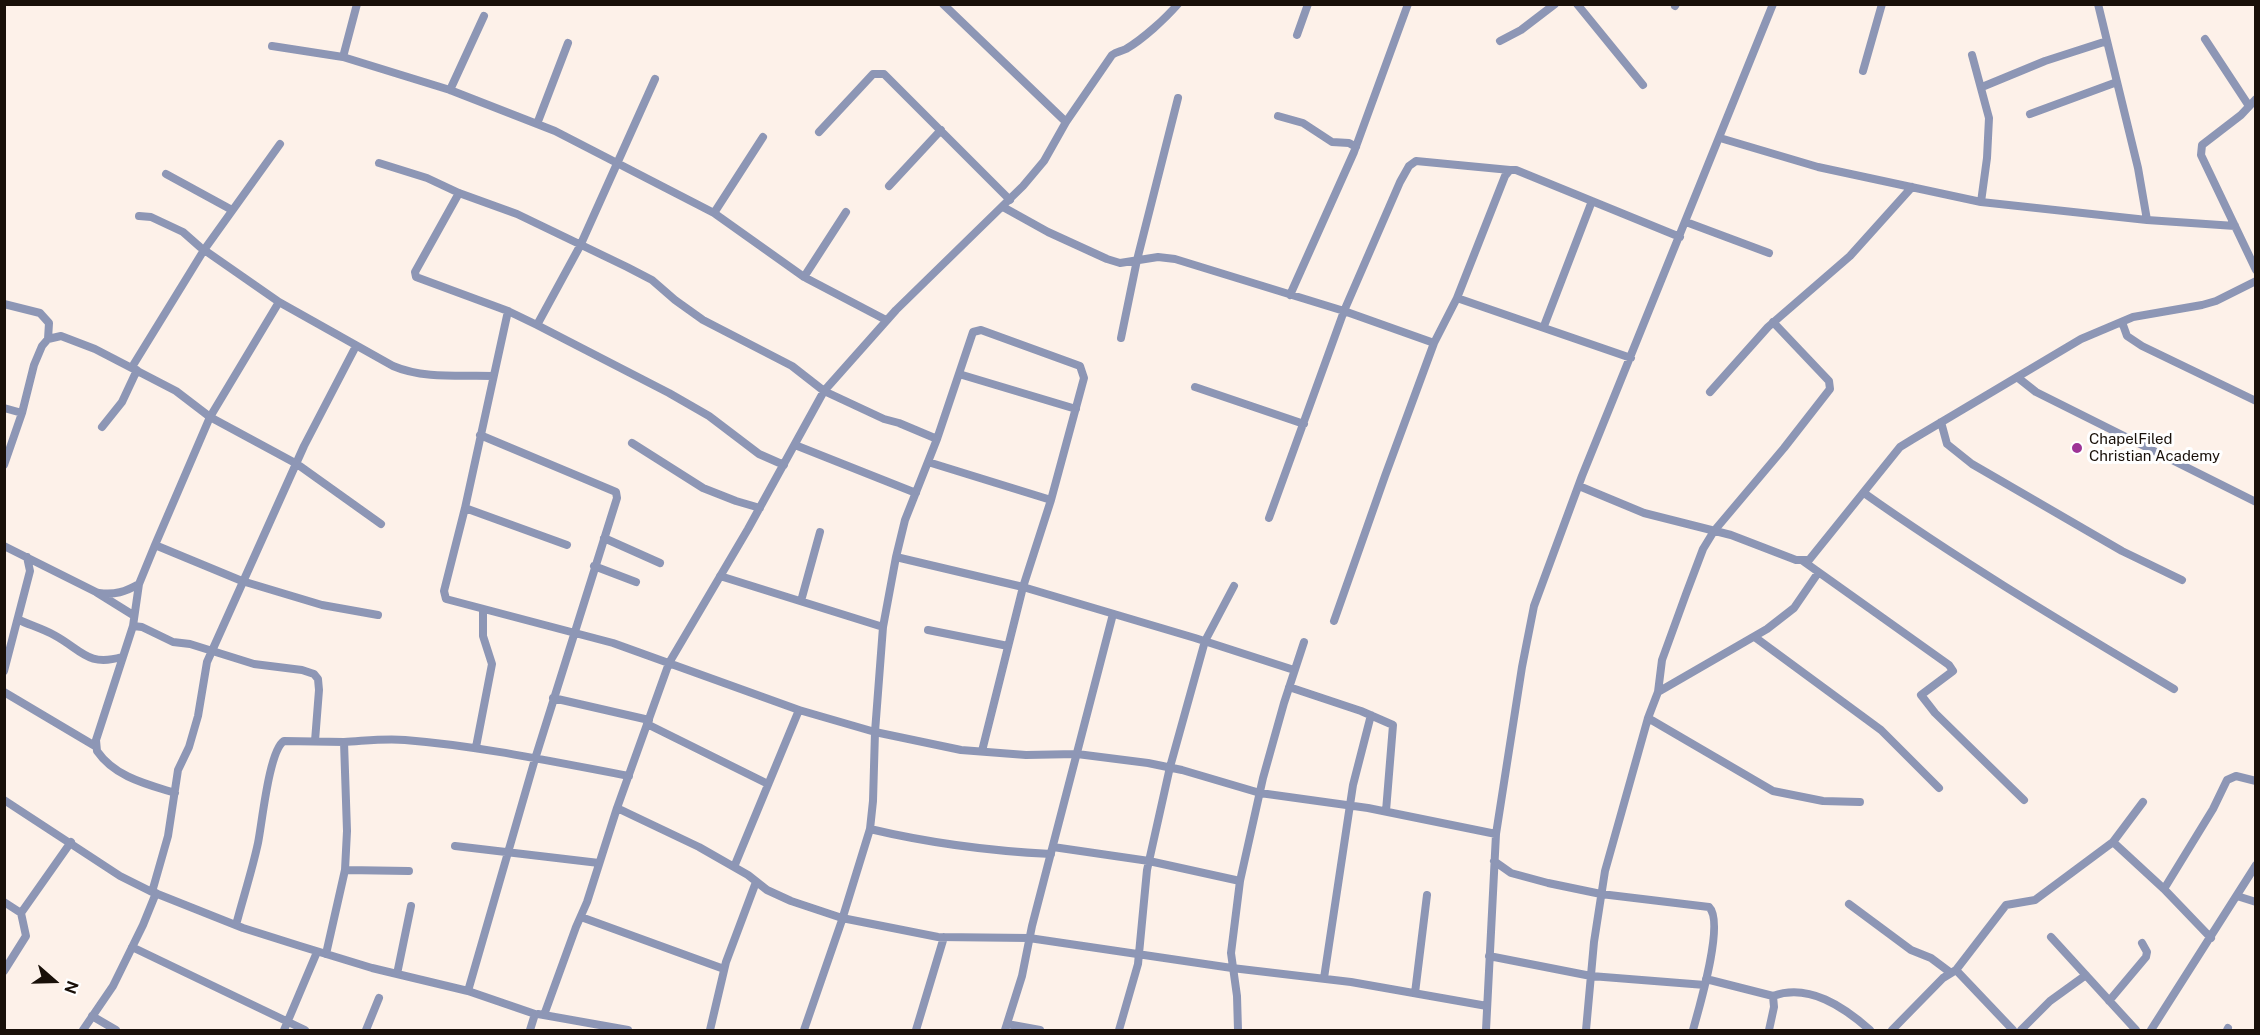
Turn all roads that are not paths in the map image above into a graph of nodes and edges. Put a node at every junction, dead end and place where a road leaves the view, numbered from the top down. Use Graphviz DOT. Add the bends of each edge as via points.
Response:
graph roads {
  1 [pos="357,4"];
  2 [pos="944,4"];
  3 [pos="1178,4"];
  4 [pos="1308,4"];
  5 [pos="1408,4"];
  6 [pos="1555,4"];
  7 [pos="1577,4"];
  8 [pos="1773,4"];
  9 [pos="1882,4"];
  10 [pos="2098,4"];
  11 [pos="484,16"];
  12 [pos="1297,35"];
  13 [pos="2205,39"];
  14 [pos="1500,41"];
  15 [pos="2107,41"];
  16 [pos="568,43"];
  17 [pos="272,46"];
  18 [pos="1972,55"];
  19 [pos="343,57"];
  20 [pos="1863,71"];
  21 [pos="656,79"];
  22 [pos="2117,82"];
  23 [pos="1643,86"];
  24 [pos="1982,87"];
  25 [pos="450,90"];
  26 [pos="1178,98"];
  27 [pos="2252,103"];
  28 [pos="2030,114"];
  29 [pos="1278,116"];
  30 [pos="1066,122"];
  31 [pos="537,124"];
  32 [pos="941,130"];
  33 [pos="819,132"];
  34 [pos="764,137"];
  35 [pos="1720,138"];
  36 [pos="280,144"];
  37 [pos="1356,147"];
  38 [pos="379,163"];
  39 [pos="619,163"];
  40 [pos="1509,170"];
  41 [pos="166,174"];
  42 [pos="889,186"];
  43 [pos="1912,187"];
  44 [pos="459,193"];
  45 [pos="1010,200"];
  46 [pos="1592,201"];
  47 [pos="1982,202"];
  48 [pos="1003,207"];
  49 [pos="232,210"];
  50 [pos="846,212"];
  51 [pos="714,213"];
  52 [pos="139,216"];
  53 [pos="2147,220"];
  54 [pos="1686,222"];
  55 [pos="2235,226"];
  56 [pos="1680,237"];
  57 [pos="580,246"];
  58 [pos="204,250"];
  59 [pos="1769,253"];
  60 [pos="1137,260"];
  61 [pos="2256,270"];
  62 [pos="804,277"];
  63 [pos="2256,281"];
  64 [pos="1290,295"];
  65 [pos="1457,298"];
  66 [pos="279,302"];
  67 [pos="4,304"];
  68 [pos="508,311"];
  69 [pos="1344,311"];
  70 [pos="886,320"];
  71 [pos="1773,322"];
  72 [pos="2122,322"];
  73 [pos="537,325"];
  74 [pos="1544,326"];
  75 [pos="1121,338"];
  76 [pos="48,339"];
  77 [pos="1434,343"];
  78 [pos="356,346"];
  79 [pos="1631,358"];
  80 [pos="135,368"];
  81 [pos="959,374"];
  82 [pos="493,376"];
  83 [pos="2017,377"];
  84 [pos="1195,387"];
  85 [pos="824,391"];
  86 [pos="1710,392"];
  87 [pos="2256,401"];
  88 [pos="4,408"];
  89 [pos="1076,409"];
  90 [pos="22,413"];
  91 [pos="210,417"];
  92 [pos="1941,422"];
  93 [pos="1304,424"];
  94 [pos="102,427"];
  95 [pos="480,435"];
  96 [pos="937,439"];
  97 [pos="632,443"];
  98 [pos="795,445"];
  99 [pos="928,462"];
  100 [pos="297,464"];
  101 [pos="4,465"];
  102 [pos="784,465"];
  103 [pos="1579,486"];
  104 [pos="916,493"];
  105 [pos="1864,493"];
  106 [pos="1051,500"];
  107 [pos="2256,502"];
  108 [pos="465,508"];
  109 [pos="760,508"];
  110 [pos="1269,518"];
  111 [pos="381,524"];
  112 [pos="1714,531"];
  113 [pos="820,532"];
  114 [pos="604,538"];
  115 [pos="155,545"];
  116 [pos="567,545"];
  117 [pos="4,546"];
  118 [pos="27,557"];
  119 [pos="896,557"];
  120 [pos="1803,561"];
  121 [pos="660,563"];
  122 [pos="42,564"];
  123 [pos="594,566"];
  124 [pos="30,571"];
  125 [pos="1818,573"];
  126 [pos="720,576"];
  127 [pos="2182,580"];
  128 [pos="242,581"];
  129 [pos="636,582"];
  130 [pos="139,584"];
  131 [pos="1234,586"];
  132 [pos="1023,587"];
  133 [pos="96,592"];
  134 [pos="801,601"];
  135 [pos="483,609"];
  136 [pos="1113,614"];
  137 [pos="133,615"];
  138 [pos="378,615"];
  139 [pos="19,620"];
  140 [pos="1334,621"];
  141 [pos="133,626"];
  142 [pos="883,627"];
  143 [pos="928,630"];
  144 [pos="573,633"];
  145 [pos="1756,638"];
  146 [pos="1205,641"];
  147 [pos="1304,642"];
  148 [pos="1008,646"];
  149 [pos="212,651"];
  150 [pos="122,657"];
  151 [pos="669,663"];
  152 [pos="1294,670"];
  153 [pos="4,671"];
  154 [pos="1289,687"];
  155 [pos="2174,689"];
  156 [pos="4,692"];
  157 [pos="1658,692"];
  158 [pos="553,698"];
  159 [pos="799,710"];
  160 [pos="1371,715"];
  161 [pos="1648,718"];
  162 [pos="648,722"];
  163 [pos="875,732"];
  164 [pos="315,741"];
  165 [pos="344,742"];
  166 [pos="95,746"];
  167 [pos="476,747"];
  168 [pos="982,751"];
  169 [pos="1077,754"];
  170 [pos="535,759"];
  171 [pos="1170,767"];
  172 [pos="629,776"];
  173 [pos="2256,781"];
  174 [pos="768,784"];
  175 [pos="1938,788"];
  176 [pos="175,793"];
  177 [pos="1260,793"];
  178 [pos="4,800"];
  179 [pos="2024,800"];
  180 [pos="1860,802"];
  181 [pos="2143,802"];
  182 [pos="1350,805"];
  183 [pos="616,808"];
  184 [pos="1386,811"];
  185 [pos="870,829"];
  186 [pos="1496,834"];
  187 [pos="71,842"];
  188 [pos="2113,842"];
  189 [pos="455,846"];
  190 [pos="1052,850"];
  191 [pos="509,851"];
  192 [pos="1149,861"];
  193 [pos="1494,861"];
  194 [pos="599,863"];
  195 [pos="2256,865"];
  196 [pos="734,867"];
  197 [pos="345,870"];
  198 [pos="409,871"];
  199 [pos="1239,881"];
  200 [pos="756,882"];
  201 [pos="2164,889"];
  202 [pos="154,892"];
  203 [pos="1601,894"];
  204 [pos="1427,895"];
  205 [pos="2237,896"];
  206 [pos="4,902"];
  207 [pos="2256,902"];
  208 [pos="1849,904"];
  209 [pos="411,906"];
  210 [pos="21,913"];
  211 [pos="581,917"];
  212 [pos="842,918"];
  213 [pos="236,925"];
  214 [pos="944,937"];
  215 [pos="2051,937"];
  216 [pos="1029,938"];
  217 [pos="2211,938"];
  218 [pos="2142,943"];
  219 [pos="132,947"];
  220 [pos="322,953"];
  221 [pos="1139,956"];
  222 [pos="1489,956"];
  223 [pos="1232,968"];
  224 [pos="724,969"];
  225 [pos="4,971"];
  226 [pos="1954,971"];
  227 [pos="397,974"];
  228 [pos="2086,975"];
  229 [pos="1591,976"];
  230 [pos="1324,978"];
  231 [pos="1705,982"];
  232 [pos="468,991"];
  233 [pos="1415,993"];
  234 [pos="1773,996"];
  235 [pos="380,998"];
  236 [pos="2109,1001"];
  237 [pos="1487,1006"];
  238 [pos="539,1014"];
  239 [pos="92,1016"];
  240 [pos="286,1027"];
  241 [pos="1006,1027"];
  242 [pos="83,1030"];
  243 [pos="116,1030"];
  244 [pos="305,1030"];
  245 [pos="366,1030"];
  246 [pos="530,1030"];
  247 [pos="622,1030"];
  248 [pos="710,1030"];
  249 [pos="804,1030"];
  250 [pos="916,1030"];
  251 [pos="1040,1030"];
  252 [pos="1119,1030"];
  253 [pos="1238,1030"];
  254 [pos="1486,1030"];
  255 [pos="1586,1030"];
  256 [pos="1693,1030"];
  257 [pos="1770,1030"];
  258 [pos="1870,1030"];
  259 [pos="1892,1030"];
  260 [pos="2013,1030"];
  261 [pos="2021,1030"];
  262 [pos="2136,1030"];
  263 [pos="2151,1030"];
  1 -- 19 [label="street"];
  2 -- 30 [label="street"];
  3 -- 30 [label="street" via="1126,49 1112,54"];
  4 -- 12 [label="street"];
  5 -- 37 [label="street"];
  6 -- 14 [label="street"];
  7 -- 23 [label="street"];
  8 -- 35 [label="street"];
  9 -- 20 [label="street"];
  10 -- 15 [label="street"];
  11 -- 25 [label="street"];
  13 -- 27 [label="street"];
  15 -- 22 [label="street"];
  15 -- 24 [label="street"];
  16 -- 31 [label="street"];
  17 -- 19 [label="street"];
  18 -- 24 [label="street"];
  19 -- 25 [label="street"];
  21 -- 39 [label="street"];
  22 -- 28 [label="street"];
  22 -- 53 [label="street"];
  24 -- 47 [label="street" via="1989,118"];
  25 -- 31 [label="street"];
  26 -- 60 [label="street"];
  27 -- 55 [label="street" via="2200,150"];
  29 -- 37 [label="street" via="1303,123 1332,142"];
  30 -- 45 [label="street" via="1044,161"];
  31 -- 39 [label="street"];
  32 -- 33 [label="street" via="887,76 876,72"];
  32 -- 42 [label="street"];
  32 -- 45 [label="street"];
  34 -- 51 [label="street"];
  35 -- 43 [label="street" via="1818,168"];
  35 -- 54 [label="street"];
  36 -- 49 [label="street"];
  37 -- 64 [label="street"];
  38 -- 44 [label="street"];
  39 -- 51 [label="street"];
  39 -- 57 [label="street"];
  40 -- 46 [label="street"];
  40 -- 65 [label="street"];
  40 -- 69 [label="street" via="1413,163 1400,182"];
  41 -- 49 [label="street"];
  43 -- 47 [label="street"];
  43 -- 71 [label="street" via="1850,256"];
  44 -- 57 [label="street" via="517,214"];
  44 -- 68 [label="street" via="415,275"];
  45 -- 48 [label="street"];
  46 -- 56 [label="street"];
  46 -- 74 [label="street"];
  47 -- 53 [label="street"];
  48 -- 60 [label="street" via="1107,259 1120,263"];
  48 -- 70 [label="street"];
  49 -- 58 [label="street"];
  50 -- 62 [label="street"];
  51 -- 62 [label="street"];
  52 -- 58 [label="street" via="151,217 183,232"];
  53 -- 55 [label="street"];
  54 -- 56 [label="street"];
  54 -- 59 [label="street"];
  55 -- 61 [label="street"];
  56 -- 79 [label="street"];
  57 -- 73 [label="street"];
  57 -- 85 [label="street" via="652,280 703,320 792,366"];
  58 -- 66 [label="street"];
  58 -- 80 [label="street"];
  60 -- 64 [label="street" via="1175,259"];
  60 -- 75 [label="street"];
  62 -- 70 [label="street"];
  63 -- 72 [label="street" via="2202,305"];
  64 -- 69 [label="street"];
  65 -- 74 [label="street"];
  65 -- 77 [label="street"];
  66 -- 78 [label="street"];
  66 -- 91 [label="street"];
  67 -- 76 [label="street" via="40,313 49,323"];
  68 -- 73 [label="street"];
  68 -- 82 [label="street"];
  69 -- 77 [label="street"];
  69 -- 93 [label="street"];
  70 -- 85 [label="street"];
  71 -- 86 [label="street"];
  71 -- 112 [label="street" via="1829,381 1830,389"];
  72 -- 83 [label="street" via="2081,339"];
  72 -- 87 [label="street" via="2127,336 2142,346"];
  73 -- 102 [label="street" via="669,393 709,416 759,454"];
  74 -- 79 [label="street"];
  76 -- 80 [label="street" via="61,336"];
  76 -- 90 [label="street" via="34,365"];
  77 -- 140 [label="street"];
  78 -- 82 [label="street" via="405,372"];
  78 -- 100 [label="street"];
  79 -- 103 [label="street"];
  80 -- 91 [label="street" via="176,391"];
  80 -- 94 [label="street" via="122,402"];
  81 -- 89 [label="street"];
  81 -- 89 [label="street" via="974,332 981,330 1080,366 1084,378"];
  81 -- 96 [label="street"];
  82 -- 95 [label="street"];
  83 -- 92 [label="street"];
  83 -- 107 [label="street" via="2036,392"];
  84 -- 93 [label="street"];
  85 -- 96 [label="street"];
  85 -- 98 [label="street"];
  88 -- 90 [label="street"];
  89 -- 106 [label="street"];
  90 -- 101 [label="street"];
  91 -- 100 [label="street"];
  91 -- 115 [label="street"];
  92 -- 105 [label="street" via="1900,447"];
  92 -- 127 [label="street" via="1947,444 1972,464 2122,551"];
  93 -- 110 [label="street"];
  95 -- 108 [label="street"];
  95 -- 114 [label="street" via="616,492"];
  96 -- 99 [label="street"];
  97 -- 109 [label="street" via="703,488"];
  98 -- 102 [label="street"];
  98 -- 104 [label="street"];
  99 -- 104 [label="street"];
  99 -- 106 [label="street"];
  100 -- 111 [label="street"];
  100 -- 128 [label="street"];
  102 -- 109 [label="street"];
  103 -- 112 [label="street" via="1644,513"];
  103 -- 186 [label="street" via="1534,606"];
  104 -- 119 [label="street"];
  105 -- 120 [label="street" via="1816,555"];
  105 -- 155 [label="street" via="1942,548"];
  106 -- 132 [label="street"];
  108 -- 116 [label="street"];
  108 -- 135 [label="street" via="443,596"];
  109 -- 126 [label="street"];
  112 -- 120 [label="street"];
  112 -- 157 [label="street" via="1703,549 1662,660"];
  113 -- 134 [label="street"];
  114 -- 121 [label="street"];
  114 -- 123 [label="street"];
  115 -- 128 [label="street"];
  115 -- 130 [label="street"];
  117 -- 118 [label="street"];
  118 -- 122 [label="street"];
  118 -- 124 [label="street"];
  119 -- 132 [label="street"];
  119 -- 142 [label="street"];
  120 -- 125 [label="street"];
  122 -- 124 [label="street"];
  122 -- 133 [label="street"];
  123 -- 129 [label="street"];
  123 -- 144 [label="street"];
  124 -- 139 [label="street"];
  125 -- 145 [label="street" via="1794,608"];
  125 -- 179 [label="street" via="1949,664 1953,671 1921,695"];
  126 -- 134 [label="street"];
  126 -- 151 [label="street"];
  128 -- 138 [label="street" via="322,605"];
  128 -- 149 [label="street"];
  130 -- 133 [label="street" via="114,594"];
  130 -- 137 [label="street"];
  131 -- 146 [label="street"];
  132 -- 136 [label="street"];
  132 -- 148 [label="street"];
  133 -- 137 [label="street"];
  134 -- 142 [label="street"];
  135 -- 144 [label="street"];
  135 -- 167 [label="street" via="483,636 492,664"];
  136 -- 146 [label="street"];
  136 -- 169 [label="street"];
  137 -- 141 [label="street"];
  139 -- 150 [label="street" via="96,660"];
  139 -- 153 [label="street"];
  141 -- 149 [label="street" via="173,642"];
  141 -- 150 [label="street"];
  142 -- 163 [label="street"];
  143 -- 148 [label="street"];
  144 -- 151 [label="street"];
  144 -- 158 [label="street"];
  145 -- 157 [label="street"];
  145 -- 175 [label="street" via="1881,730"];
  146 -- 152 [label="street"];
  146 -- 171 [label="street"];
  147 -- 152 [label="street"];
  148 -- 168 [label="street"];
  149 -- 164 [label="street" via="316,676 319,690"];
  149 -- 176 [label="street"];
  150 -- 166 [label="street"];
  151 -- 159 [label="street"];
  151 -- 162 [label="street"];
  152 -- 154 [label="street"];
  154 -- 160 [label="street"];
  154 -- 177 [label="street"];
  156 -- 166 [label="street"];
  157 -- 161 [label="street"];
  158 -- 162 [label="street"];
  158 -- 170 [label="street"];
  159 -- 163 [label="street"];
  159 -- 174 [label="street"];
  160 -- 182 [label="street"];
  160 -- 184 [label="street" via="1394,726"];
  161 -- 180 [label="street" via="1773,791 1823,801"];
  161 -- 203 [label="street"];
  162 -- 172 [label="street"];
  162 -- 174 [label="street"];
  163 -- 168 [label="street"];
  163 -- 185 [label="street"];
  164 -- 165 [label="street"];
  164 -- 213 [label="street" via="284,741 278,747"];
  165 -- 167 [label="street" via="403,740"];
  165 -- 197 [label="street"];
  166 -- 176 [label="street" via="101,758 134,781"];
  167 -- 170 [label="street"];
  168 -- 169 [label="street"];
  169 -- 171 [label="street"];
  169 -- 190 [label="street"];
  170 -- 172 [label="street"];
  170 -- 191 [label="street"];
  171 -- 177 [label="street"];
  171 -- 192 [label="street"];
  172 -- 183 [label="street"];
  173 -- 201 [label="street" via="2236,776 2227,780"];
  174 -- 196 [label="street"];
  176 -- 202 [label="street"];
  177 -- 182 [label="street"];
  177 -- 199 [label="street"];
  178 -- 187 [label="street"];
  181 -- 188 [label="street"];
  182 -- 184 [label="street"];
  182 -- 230 [label="street"];
  183 -- 194 [label="street"];
  183 -- 196 [label="street"];
  184 -- 186 [label="street"];
  185 -- 190 [label="street" via="911,839 1016,852"];
  185 -- 212 [label="street"];
  186 -- 193 [label="street"];
  187 -- 202 [label="street" via="120,876"];
  187 -- 210 [label="street"];
  188 -- 201 [label="street"];
  188 -- 226 [label="street" via="2035,900 2006,905"];
  189 -- 191 [label="street"];
  190 -- 192 [label="street"];
  190 -- 216 [label="street"];
  191 -- 194 [label="street"];
  191 -- 232 [label="street"];
  192 -- 199 [label="street"];
  192 -- 221 [label="street"];
  193 -- 203 [label="street" via="1511,873"];
  193 -- 222 [label="street"];
  194 -- 211 [label="street"];
  195 -- 205 [label="street"];
  196 -- 200 [label="street"];
  197 -- 198 [label="street"];
  197 -- 220 [label="street"];
  199 -- 223 [label="street"];
  200 -- 212 [label="street" via="791,901"];
  200 -- 224 [label="street"];
  201 -- 217 [label="street"];
  202 -- 213 [label="street"];
  202 -- 219 [label="street"];
  203 -- 229 [label="street"];
  203 -- 231 [label="street" via="1709,907 1714,925"];
  204 -- 233 [label="street"];
  205 -- 207 [label="street"];
  205 -- 217 [label="street"];
  206 -- 210 [label="street"];
  208 -- 226 [label="street" via="1911,950"];
  209 -- 227 [label="street"];
  210 -- 225 [label="street" via="26,936"];
  211 -- 224 [label="street"];
  211 -- 238 [label="street"];
  212 -- 214 [label="street"];
  212 -- 249 [label="street"];
  213 -- 220 [label="street"];
  214 -- 216 [label="street"];
  214 -- 250 [label="street"];
  215 -- 228 [label="street"];
  216 -- 221 [label="street"];
  216 -- 241 [label="street"];
  217 -- 263 [label="street"];
  218 -- 236 [label="street" via="2146,957"];
  219 -- 239 [label="street" via="113,986"];
  219 -- 240 [label="street"];
  220 -- 227 [label="street"];
  220 -- 240 [label="street"];
  221 -- 223 [label="street"];
  221 -- 252 [label="street"];
  222 -- 229 [label="street"];
  222 -- 237 [label="street"];
  223 -- 230 [label="street"];
  223 -- 253 [label="street"];
  224 -- 248 [label="street"];
  226 -- 259 [label="street"];
  226 -- 260 [label="street"];
  227 -- 232 [label="street"];
  228 -- 236 [label="street"];
  228 -- 261 [label="street" via="2050,1001"];
  229 -- 231 [label="street"];
  229 -- 255 [label="street"];
  230 -- 233 [label="street"];
  231 -- 234 [label="street"];
  231 -- 256 [label="street"];
  232 -- 238 [label="street"];
  233 -- 237 [label="street"];
  234 -- 257 [label="street"];
  234 -- 258 [label="street" via="1784,992 1818,996"];
  235 -- 245 [label="street"];
  236 -- 262 [label="street"];
  237 -- 254 [label="street"];
  238 -- 246 [label="street"];
  238 -- 247 [label="street"];
  239 -- 242 [label="street"];
  239 -- 243 [label="street"];
  240 -- 244 [label="street"];
  241 -- 251 [label="street"];
}
